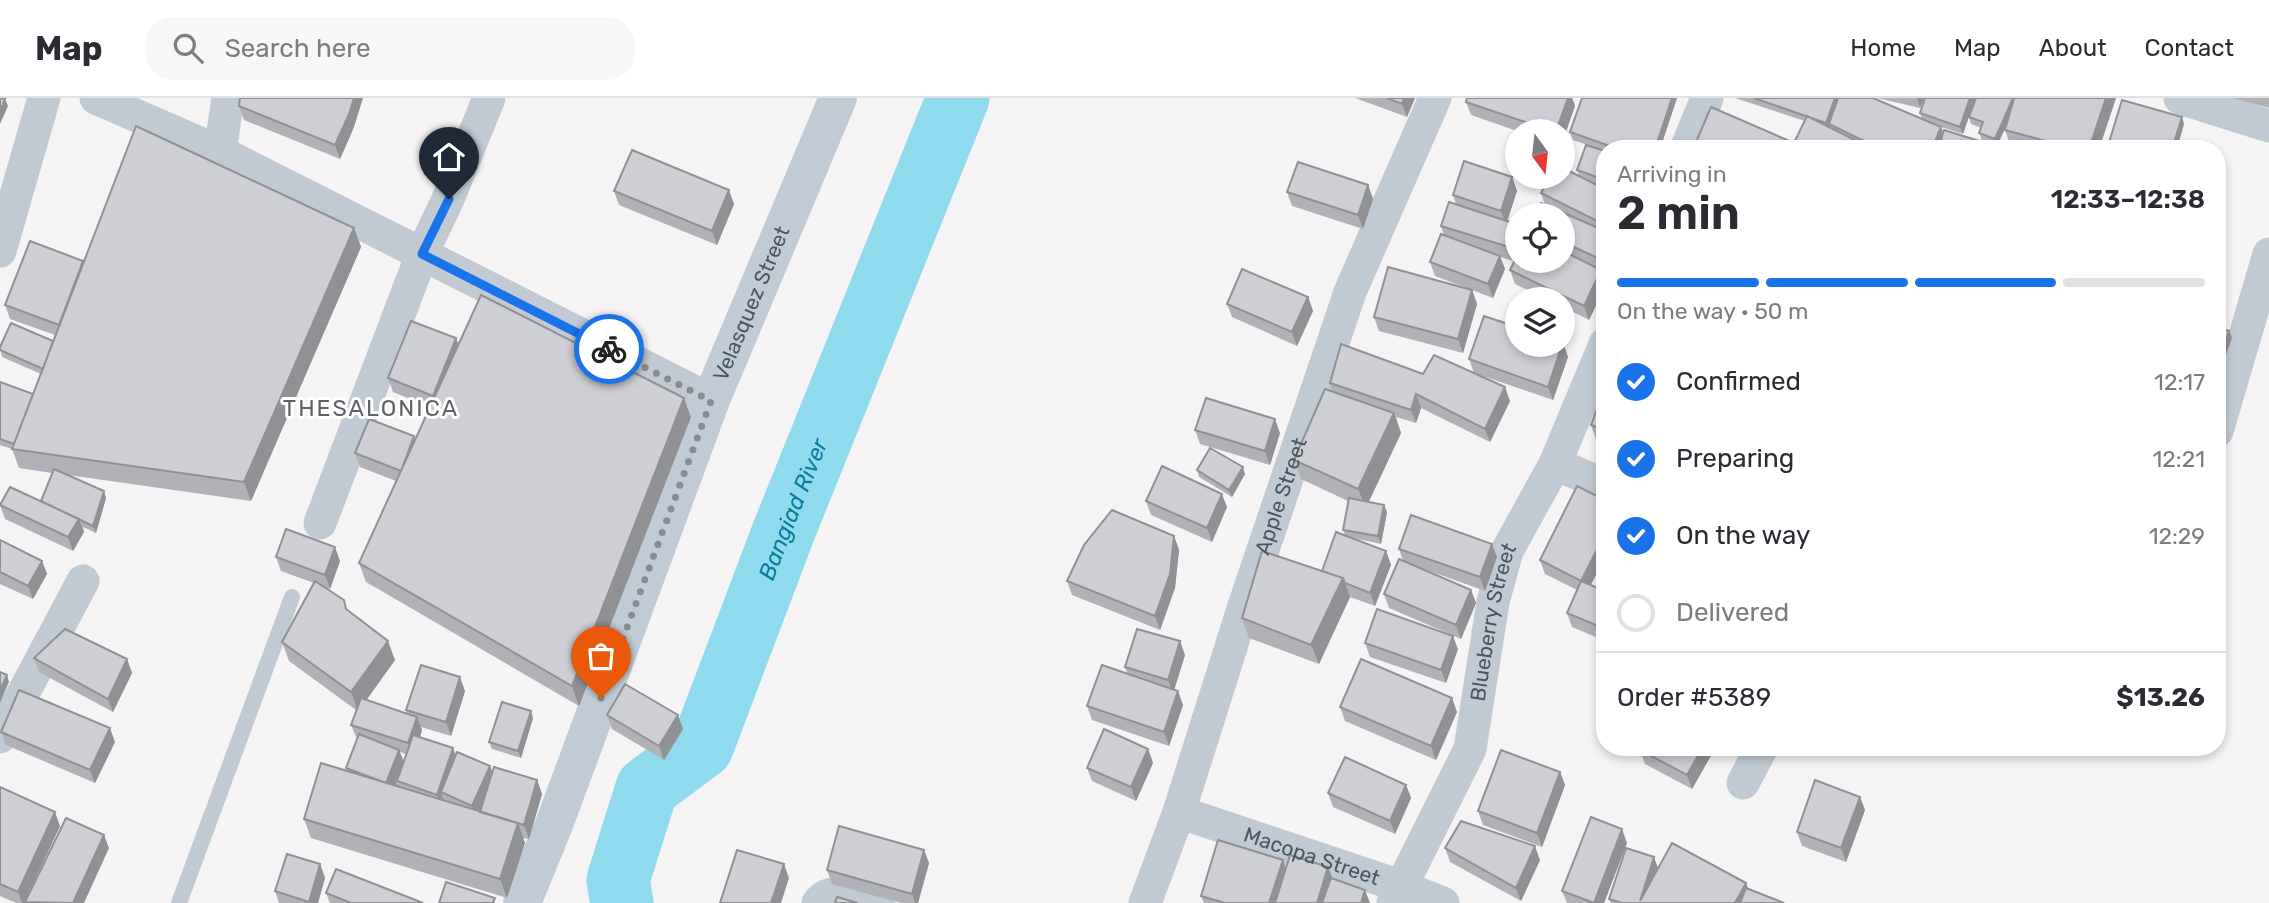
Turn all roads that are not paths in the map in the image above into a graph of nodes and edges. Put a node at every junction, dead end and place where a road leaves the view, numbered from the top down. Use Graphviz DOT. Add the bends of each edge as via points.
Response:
graph roads {
  1 [pos="44,98"];
  2 [pos="96,98"];
  3 [pos="228,98"];
  4 [pos="489,98"];
  5 [pos="838,98"];
  6 [pos="1435,98"];
  7 [pos="1707,98"];
  8 [pos="2180,98"];
  9 [pos="2269,126"];
  10 [pos="1690,140"];
  11 [pos="220,152"];
  12 [pos="0,251"];
  13 [pos="422,254"];
  14 [pos="2269,254"];
  15 [pos="2232,323"];
  16 [pos="1596,366"];
  17 [pos="2226,366"];
  18 [pos="711,401"];
  19 [pos="1555,464"];
  20 [pos="1596,481"];
  21 [pos="320,523"];
  22 [pos="83,581"];
  23 [pos="292,597"];
  24 [pos="0,737"];
  25 [pos="1758,756"];
  26 [pos="1744,783"];
  27 [pos="1179,813"];
  28 [pos="1396,894"];
  29 [pos="179,903"];
  30 [pos="522,903"];
  31 [pos="818,903"];
  32 [pos="879,903"];
  33 [pos="1145,903"];
  34 [pos="1443,903"];
  1 -- 12 [label="street"];
  2 -- 11 [label="street"];
  3 -- 11 [label="street"];
  4 -- 13 [label="street"];
  5 -- 18 [label="main road, Velasquez Street"];
  6 -- 27 [label="street, Apple Street" via="1350,292"];
  7 -- 10 [label="street"];
  8 -- 9 [label="street"];
  11 -- 13 [label="street" via="275,186"];
  13 -- 18 [label="street"];
  13 -- 21 [label="street"];
  14 -- 15 [label="street"];
  15 -- 17 [label="street"];
  16 -- 19 [label="street, Blueberry Street"];
  18 -- 30 [label="main road, Velasquez Street"];
  19 -- 20 [label="street"];
  19 -- 28 [label="street, Blueberry Street" via="1507,551 1493,602 1470,749"];
  22 -- 24 [label="street"];
  23 -- 29 [label="lane"];
  25 -- 26 [label="street"];
  27 -- 28 [label="street, Macopa Street"];
  27 -- 33 [label="street, Apple Street"];
  28 -- 34 [label="street, Macopa Street"];
  31 -- 32 [label="street" via="843,892"];
}
